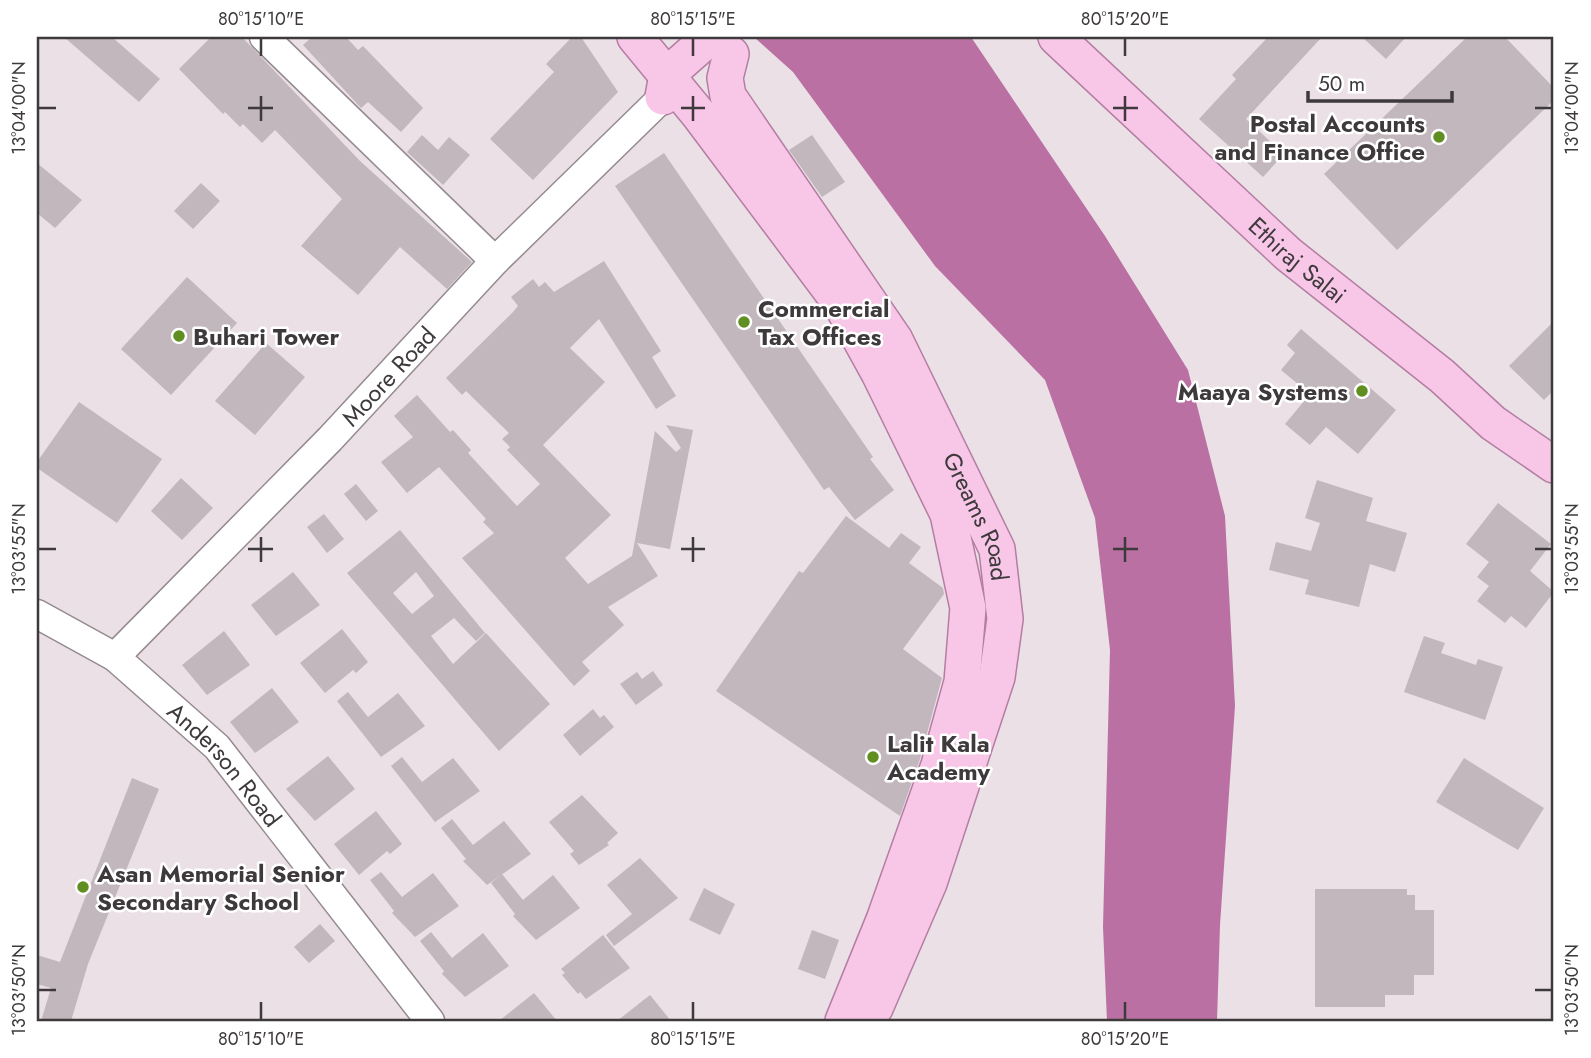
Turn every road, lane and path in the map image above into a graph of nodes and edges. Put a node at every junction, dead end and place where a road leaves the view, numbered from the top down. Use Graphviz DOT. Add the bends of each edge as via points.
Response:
graph roads {
  1 [pos="264,37"];
  2 [pos="635,37"];
  3 [pos="1056,37"];
  4 [pos="732,42"];
  5 [pos="671,89"];
  6 [pos="495,261"];
  7 [pos="1554,465"];
  8 [pos="37,614"];
  9 [pos="115,657"];
  10 [pos="430,1021"];
  11 [pos="843,1021"];
  12 [pos="869,1021"];
  1 -- 6 [label="street"];
  2 -- 5 [label="main road, Greams Road"];
  3 -- 7 [label="main road, Ethiraj Salai" via="1288,254 1442,376 1493,423"];
  4 -- 5 [label="main road"];
  4 -- 12 [label="main road, Greams Road" via="725,78 728,96 895,340 997,549 1005,620 997,677 929,883"];
  5 -- 6 [label="street, Moore Road"];
  5 -- 11 [label="main road, Greams Road" via="841,304 947,514 968,608 962,682 939,765"];
  6 -- 9 [label="street, Moore Road" via="330,439"];
  8 -- 9 [label="street, Anderson Road"];
  9 -- 10 [label="street, Anderson Road" via="218,747"];
}
